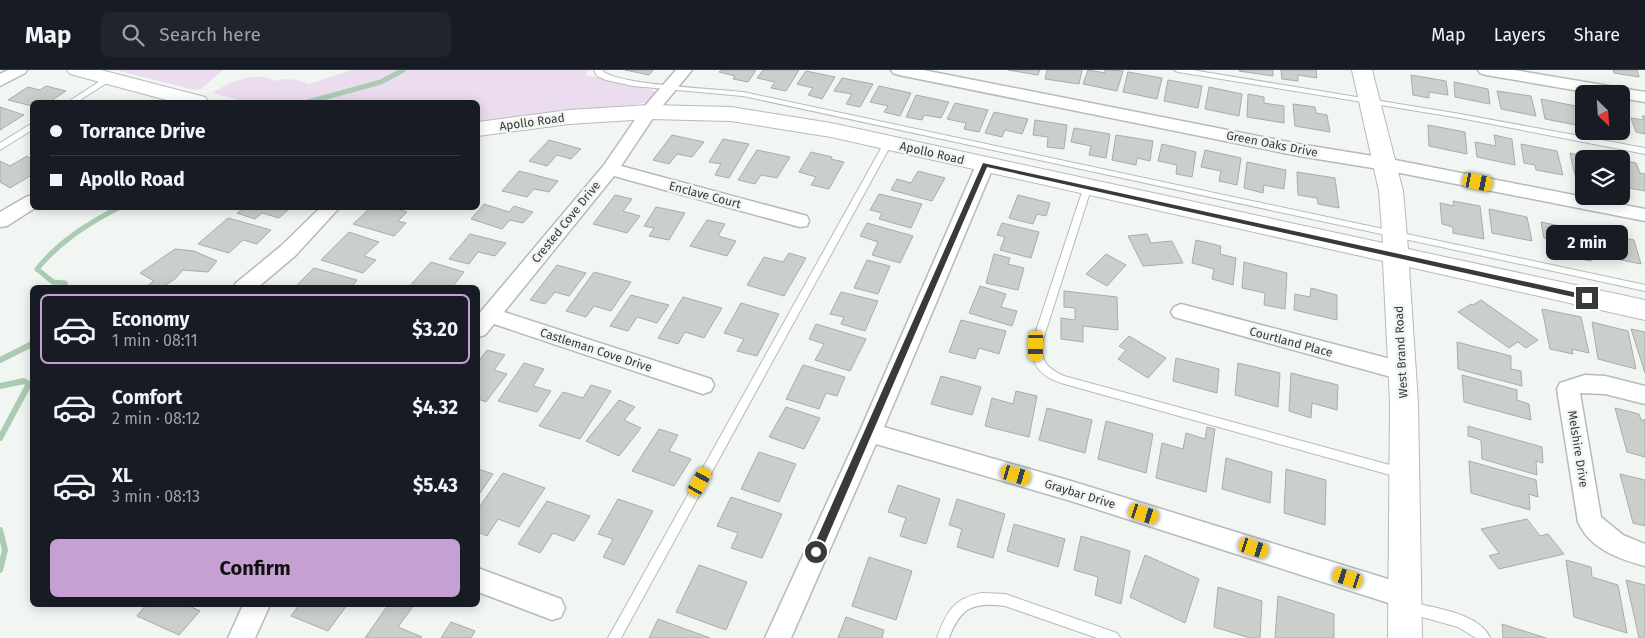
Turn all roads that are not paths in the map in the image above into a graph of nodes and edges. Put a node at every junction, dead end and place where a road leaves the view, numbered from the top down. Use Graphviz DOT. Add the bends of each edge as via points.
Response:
graph roads {
  1 [pos="19,70"];
  2 [pos="77,70"];
  3 [pos="598,70"];
  4 [pos="684,70"];
  5 [pos="899,70"];
  6 [pos="1178,70"];
  7 [pos="1362,70"];
  8 [pos="1486,70"];
  9 [pos="109,79"];
  10 [pos="0,81"];
  11 [pos="669,88"];
  12 [pos="1645,97"];
  13 [pos="75,100"];
  14 [pos="181,100"];
  15 [pos="1370,100"];
  16 [pos="649,112"];
  17 [pos="30,128"];
  18 [pos="480,129"];
  19 [pos="888,143"];
  20 [pos="0,147"];
  21 [pos="1645,151"];
  22 [pos="1385,164"];
  23 [pos="985,165"];
  24 [pos="610,169"];
  25 [pos="1088,186"];
  26 [pos="30,202"];
  27 [pos="328,210"];
  28 [pos="1645,215"];
  29 [pos="0,221"];
  30 [pos="800,221"];
  31 [pos="1395,245"];
  32 [pos="248,285"];
  33 [pos="1645,288"];
  34 [pos="1645,310"];
  35 [pos="1181,312"];
  36 [pos="483,322"];
  37 [pos="1402,371"];
  38 [pos="703,385"];
  39 [pos="1645,395"];
  40 [pos="870,432"];
  41 [pos="1404,474"];
  42 [pos="1645,555"];
  43 [pos="480,581"];
  44 [pos="1405,602"];
  45 [pos="256,607"];
  46 [pos="552,608"];
  47 [pos="241,638"];
  48 [pos="614,638"];
  49 [pos="778,638"];
  50 [pos="943,638"];
  51 [pos="1114,638"];
  52 [pos="1406,638"];
  53 [pos="1484,638"];
  1 -- 10 [label="street"];
  2 -- 9 [label="street"];
  3 -- 11 [label="lane" via="610,78"];
  4 -- 11 [label="street, Crested Cove Drive"];
  5 -- 22 [label="street, Green Oaks Drive" via="1289,148"];
  6 -- 15 [label="lane"];
  7 -- 15 [label="street, West Brand Road"];
  8 -- 12 [label="street"];
  9 -- 13 [label="lane"];
  9 -- 14 [label="street"];
  11 -- 16 [label="street, Crested Cove Drive"];
  11 -- 31 [label="lane" via="742,94"];
  15 -- 21 [label="lane"];
  15 -- 22 [label="street, West Brand Road"];
  16 -- 18 [label="street, Apollo Road" via="569,117"];
  16 -- 19 [label="street, Apollo Road" via="731,114"];
  16 -- 24 [label="street, Crested Cove Drive"];
  17 -- 20 [label="lane"];
  19 -- 23 [label="street, Apollo Road"];
  19 -- 48 [label="lane"];
  22 -- 28 [label="street, Green Oaks Drive"];
  22 -- 31 [label="street, West Brand Road"];
  23 -- 25 [label="street, Apollo Road"];
  23 -- 40 [label="street"];
  24 -- 30 [label="street, Enclave Court"];
  24 -- 36 [label="street, Crested Cove Drive"];
  25 -- 31 [label="street, Apollo Road"];
  25 -- 41 [label="lane" via="1036,346 1035,356 1048,373"];
  26 -- 29 [label="street"];
  27 -- 32 [label="street" via="288,251"];
  31 -- 33 [label="lane"];
  31 -- 34 [label="street, Apollo Road"];
  31 -- 37 [label="street, West Brand Road"];
  35 -- 37 [label="street, Courtland Place"];
  36 -- 38 [label="street, Castleman Cove Drive"];
  37 -- 41 [label="street, West Brand Road"];
  39 -- 42 [label="street, Melshire Drive" via="1588,382 1568,389 1590,522 1614,545"];
  40 -- 44 [label="street, Graybar Drive" via="1080,494"];
  40 -- 49 [label="street"];
  41 -- 44 [label="street, West Brand Road"];
  43 -- 46 [label="street"];
  44 -- 52 [label="street, West Brand Road"];
  44 -- 53 [label="lane" via="1476,628"];
  45 -- 47 [label="street"];
  50 -- 51 [label="lane" via="954,610 969,600 987,597 1005,600"];
}
